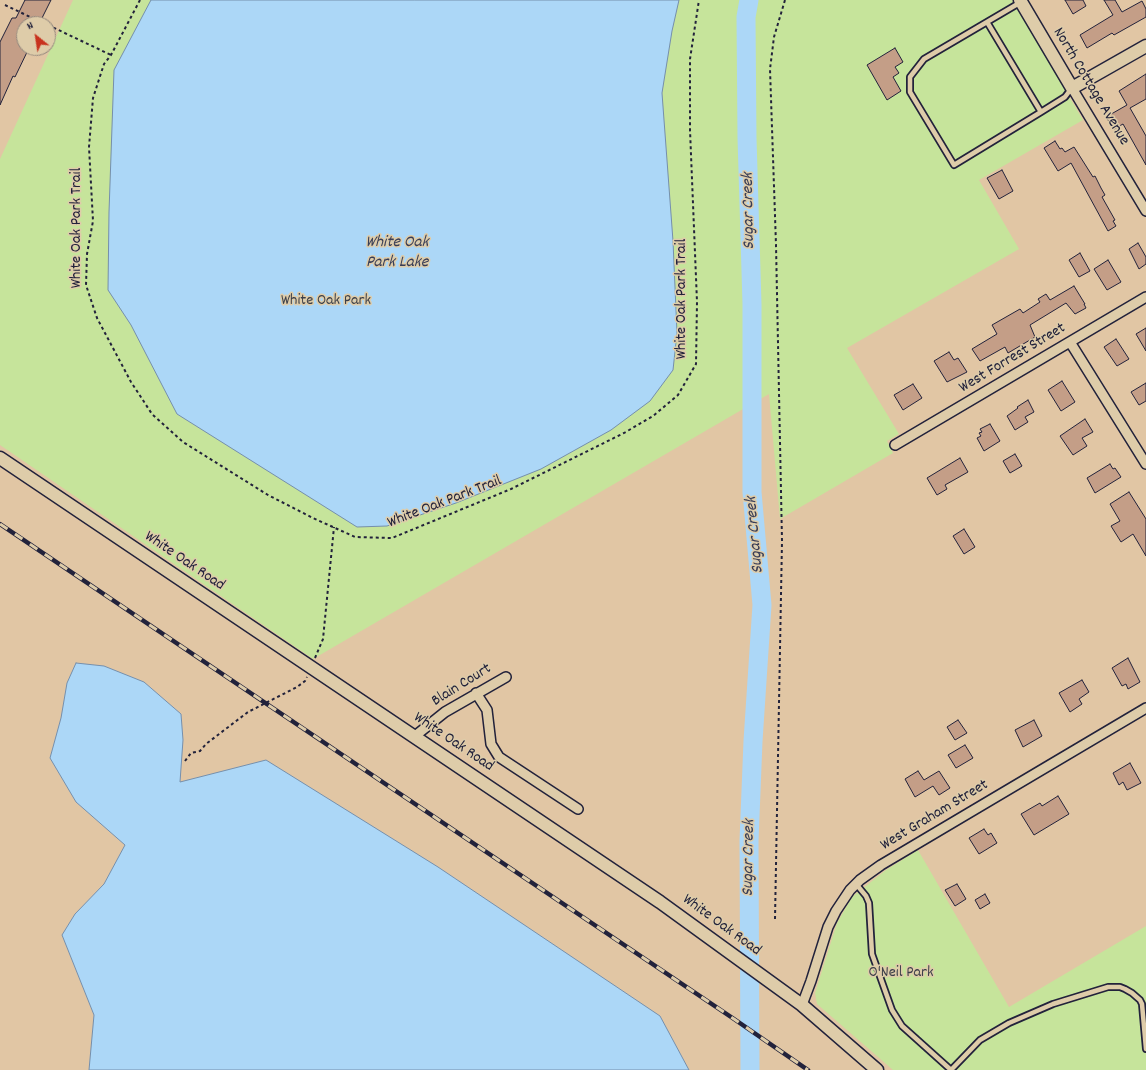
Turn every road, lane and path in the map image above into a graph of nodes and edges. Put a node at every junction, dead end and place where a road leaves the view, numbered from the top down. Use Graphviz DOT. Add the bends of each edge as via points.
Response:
graph roads {
  1 [pos="140,0"];
  2 [pos="699,0"];
  3 [pos="785,0"];
  4 [pos="1020,1"];
  5 [pos="5,4"];
  6 [pos="29,16"];
  7 [pos="987,22"];
  8 [pos="56,29"];
  9 [pos="1146,46"];
  10 [pos="111,55"];
  11 [pos="1072,88"];
  12 [pos="1041,112"];
  13 [pos="1146,211"];
  14 [pos="1146,297"];
  15 [pos="1070,342"];
  16 [pos="895,445"];
  17 [pos="0,458"];
  18 [pos="1146,464"];
  19 [pos="334,527"];
  20 [pos="311,668"];
  21 [pos="506,677"];
  22 [pos="476,693"];
  23 [pos="1146,708"];
  24 [pos="415,736"];
  25 [pos="184,761"];
  26 [pos="578,809"];
  27 [pos="856,884"];
  28 [pos="775,919"];
  29 [pos="1142,1004"];
  30 [pos="802,1005"];
  31 [pos="1146,1008"];
  32 [pos="1146,1049"];
  33 [pos="877,1070"];
  34 [pos="951,1070"];
  1 -- 10 [label="path, White Oak Park Trail"];
  2 -- 19 [label="path, White Oak Park Trail" via="690,59 690,130 698,302 696,364 678,395 653,416 624,433 540,475 392,538 355,537"];
  3 -- 28 [label="path" via="774,37 770,70 782,541"];
  4 -- 7 [label="lane"];
  4 -- 11 [label="street, North Cottage Avenue"];
  5 -- 6 [label="path"];
  7 -- 12 [label="lane"];
  7 -- 12 [label="lane" via="924,59 910,77 910,92 916,104 954,165"];
  8 -- 10 [label="path"];
  9 -- 11 [label="street"];
  10 -- 19 [label="path, White Oak Park Trail" via="104,64 93,98 89,147 92,221 86,285 96,318 131,382 152,414 182,442 268,495"];
  11 -- 12 [label="lane" via="1065,97"];
  11 -- 13 [label="street, North Cottage Avenue"];
  14 -- 15 [label="street, West Forrest Street"];
  15 -- 16 [label="street, West Forrest Street"];
  15 -- 18 [label="street"];
  17 -- 20 [label="street, White Oak Road"];
  19 -- 20 [label="path" via="323,639"];
  20 -- 24 [label="street, White Oak Road"];
  20 -- 25 [label="path" via="305,681 297,687 248,712 200,751 191,753"];
  21 -- 22 [label="street, Blain Court"];
  22 -- 24 [label="street, Blain Court" via="445,712"];
  22 -- 26 [label="street" via="487,710 491,744 499,757"];
  23 -- 27 [label="street, West Graham Street" via="882,865"];
  24 -- 30 [label="street, White Oak Road" via="648,894"];
  27 -- 30 [label="street, West Graham Street" via="836,911 828,927"];
  27 -- 34 [label="lane" via="869,904 872,954 892,1010 902,1026"];
  29 -- 31 [label="lane"];
  29 -- 32 [label="lane"];
  29 -- 34 [label="lane" via="1132,993 1120,987 1108,987 1053,1004 986,1035 970,1048"];
  30 -- 33 [label="street, White Oak Road"];
}
